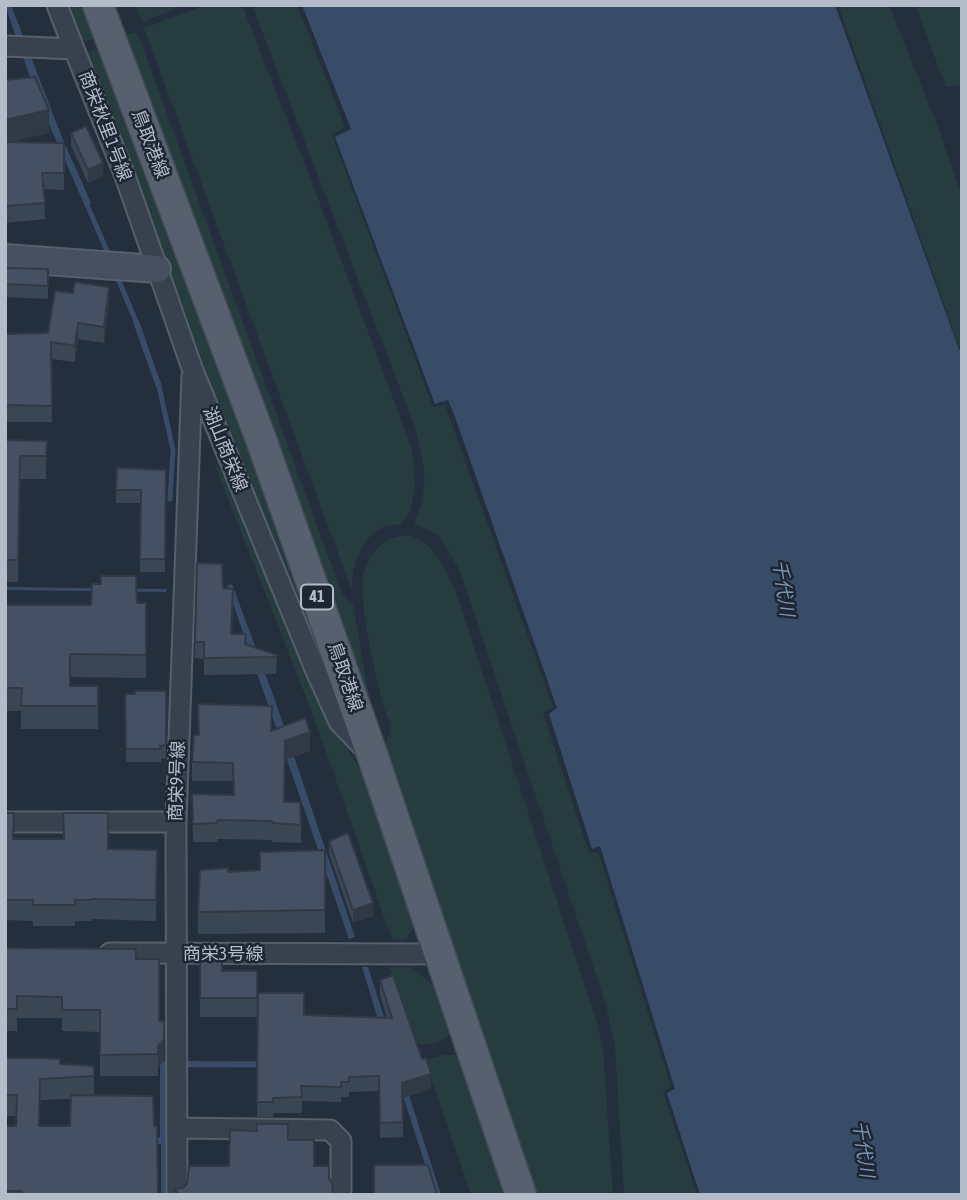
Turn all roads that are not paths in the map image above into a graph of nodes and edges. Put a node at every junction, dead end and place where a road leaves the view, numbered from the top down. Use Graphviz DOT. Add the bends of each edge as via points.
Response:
graph roads {
  1 [pos="57,5"];
  2 [pos="98,5"];
  3 [pos="5,46"];
  4 [pos="74,49"];
  5 [pos="5,258"];
  6 [pos="157,270"];
  7 [pos="192,368"];
  8 [pos="373,757"];
  9 [pos="5,822"];
  10 [pos="176,822"];
  11 [pos="97,953"];
  12 [pos="175,954"];
  13 [pos="441,954"];
  14 [pos="178,1128"];
  15 [pos="177,1195"];
  16 [pos="341,1195"];
  17 [pos="521,1195"];
  1 -- 4 [label="street"];
  2 -- 8 [label="main road, 鳥取港線 / 41" via="262,442"];
  3 -- 4 [label="street, 商栄秋里1号線"];
  4 -- 6 [label="street, 商栄秋里1号線"];
  5 -- 6 [label="street"];
  6 -- 7 [label="street, 湖山商栄線"];
  7 -- 8 [label="street, 湖山商栄線" via="339,722"];
  7 -- 10 [label="street, 商栄9号線"];
  8 -- 13 [label="main road, 鳥取港線 / 41"];
  9 -- 10 [label="street"];
  10 -- 12 [label="street, 商栄9号線"];
  11 -- 12 [label="street, 商栄3号線"];
  12 -- 13 [label="street, 商栄3号線"];
  12 -- 14 [label="street, 商栄9号線"];
  13 -- 17 [label="main road, 鳥取港線 / 41"];
  14 -- 15 [label="street, 商栄9号線"];
  14 -- 16 [label="street" via="330,1130 341,1141"];
}
